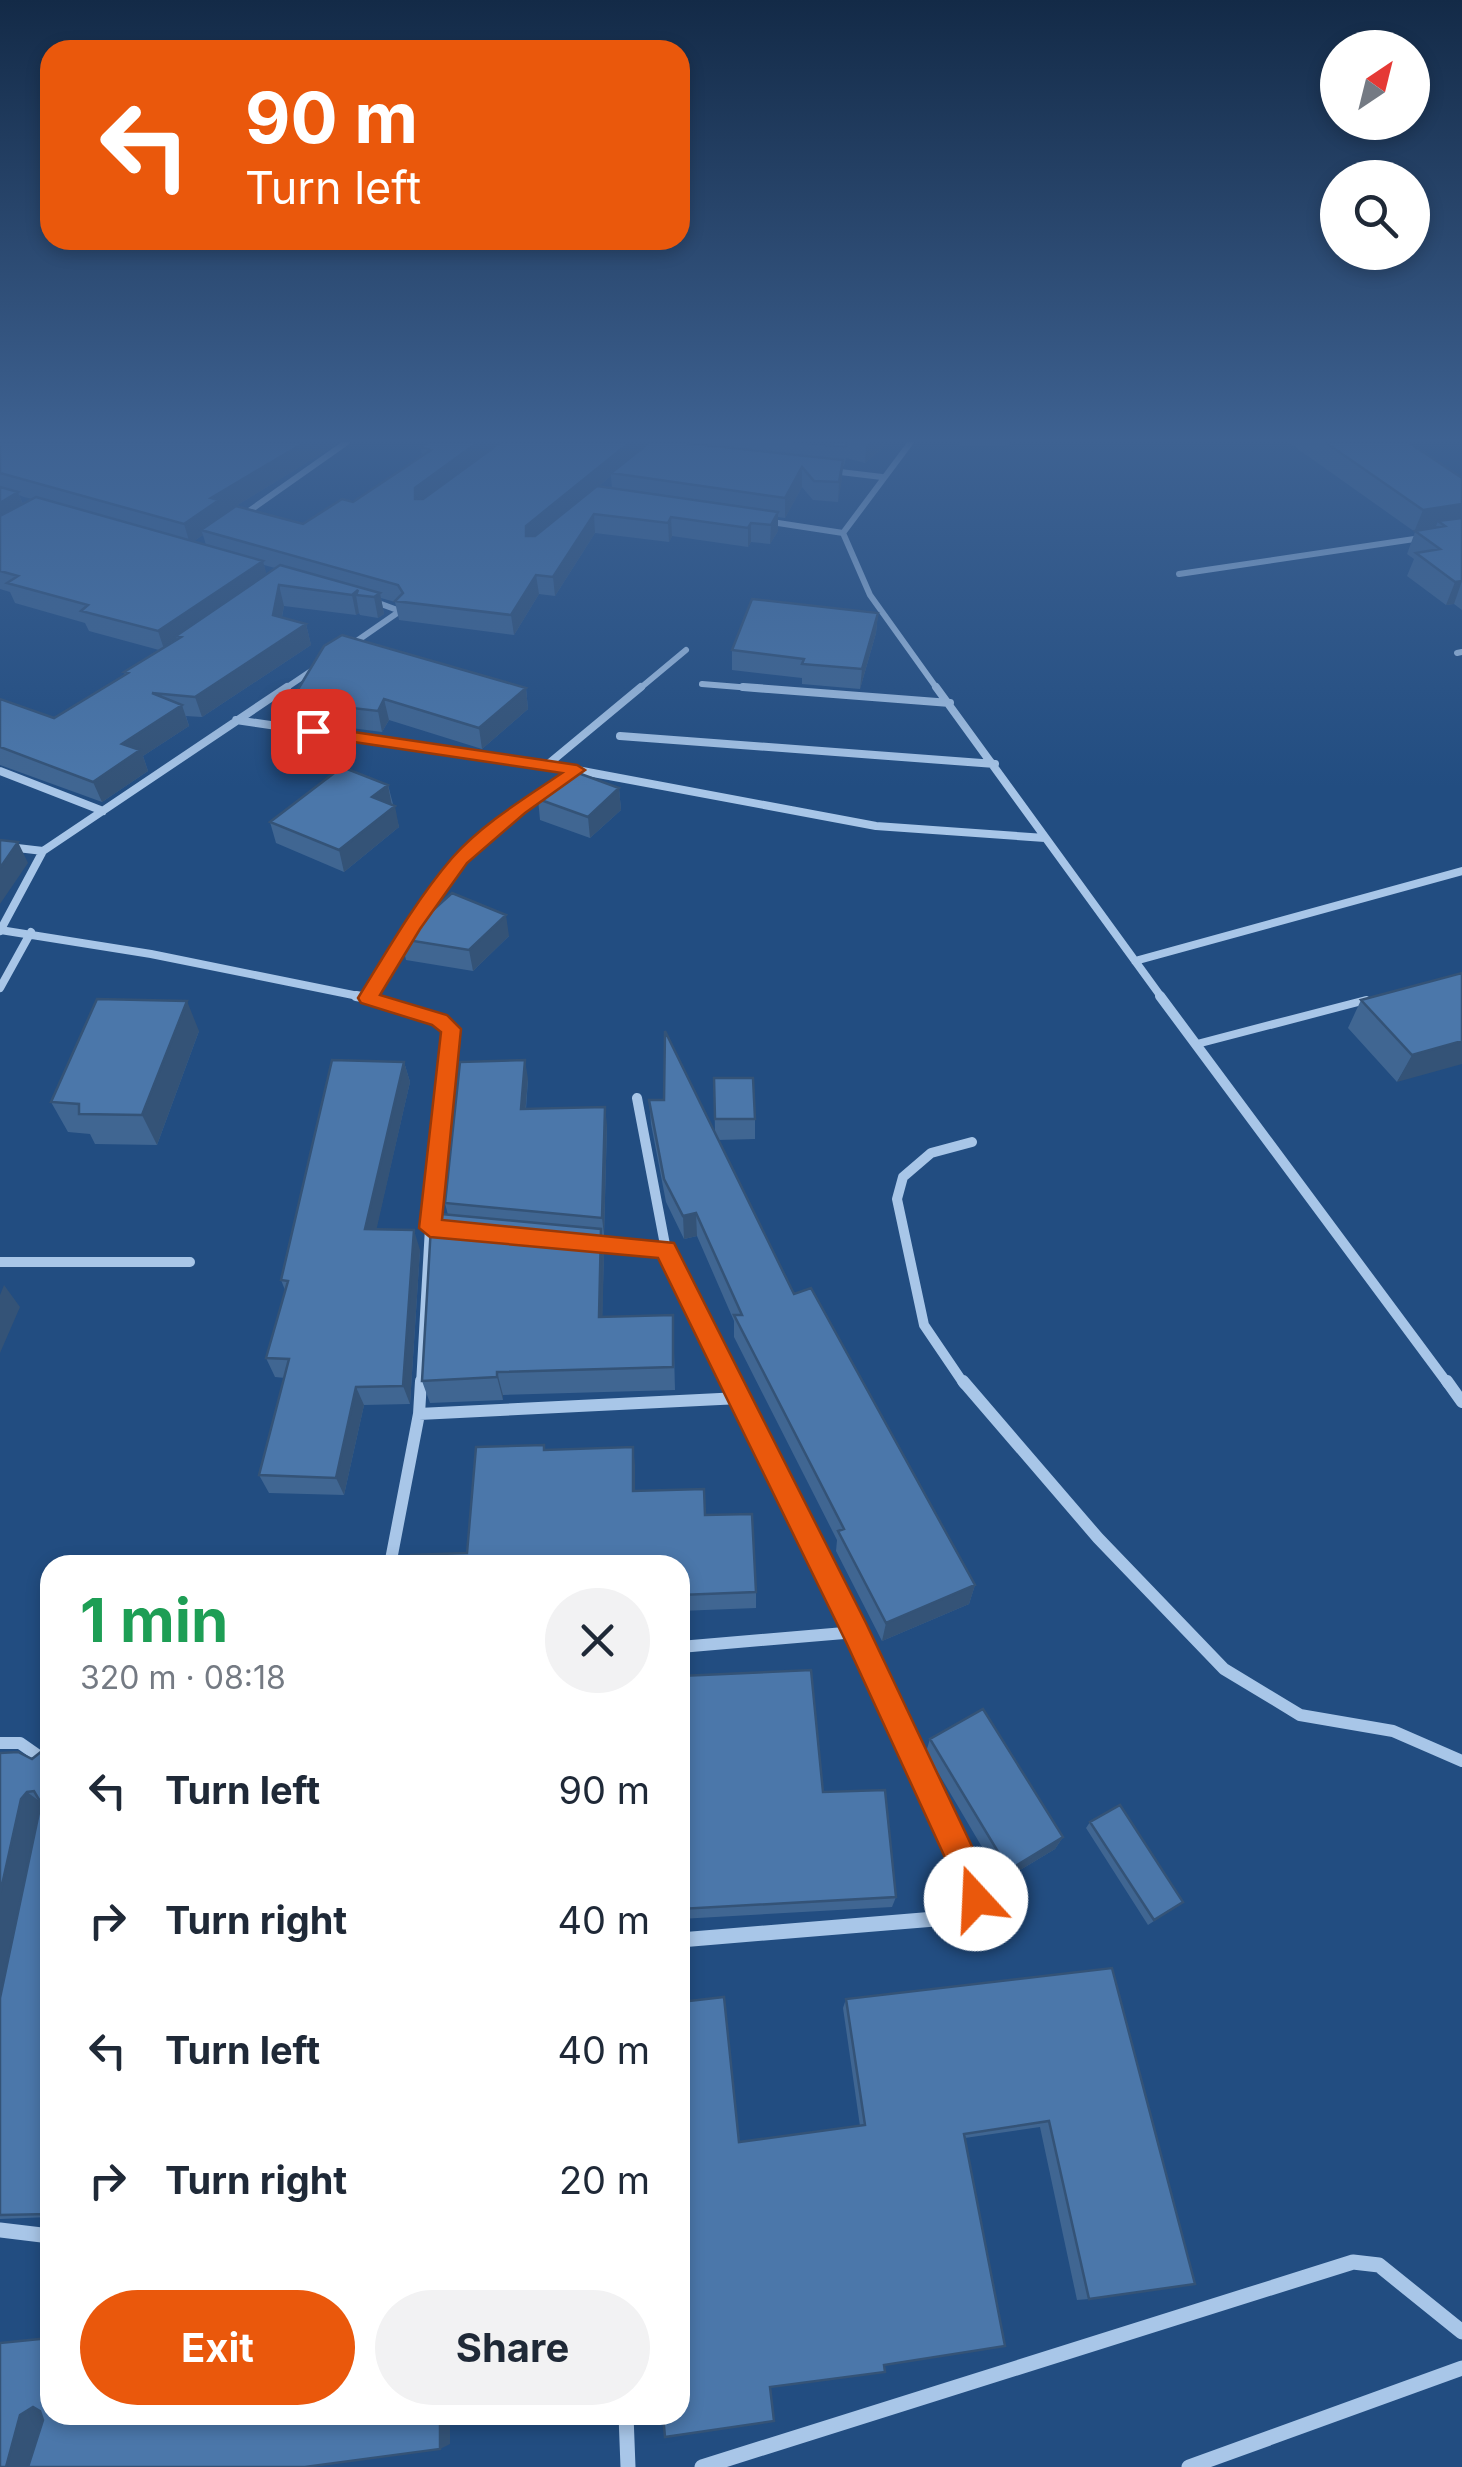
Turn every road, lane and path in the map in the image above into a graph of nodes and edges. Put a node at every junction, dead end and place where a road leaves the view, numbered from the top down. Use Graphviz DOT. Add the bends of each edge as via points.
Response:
graph roads {
  1 [pos="851,557"];
  2 [pos="1293,557"];
  3 [pos="1179,574"];
  4 [pos="356,597"];
  5 [pos="346,648"];
  6 [pos="686,650"];
  7 [pos="330,658"];
  8 [pos="702,684"];
  9 [pos="950,704"];
  10 [pos="234,720"];
  11 [pos="620,736"];
  12 [pos="995,764"];
  13 [pos="547,765"];
  14 [pos="577,770"];
  15 [pos="0,771"];
  16 [pos="103,811"];
  17 [pos="1045,838"];
  18 [pos="0,846"];
  19 [pos="44,851"];
  20 [pos="1462,872"];
  21 [pos="0,931"];
  22 [pos="32,932"];
  23 [pos="1135,961"];
  24 [pos="0,988"];
  25 [pos="368,998"];
  26 [pos="1367,1000"];
  27 [pos="1196,1044"];
  28 [pos="637,1098"];
  29 [pos="972,1142"];
  30 [pos="430,1228"];
  31 [pos="450,1230"];
  32 [pos="568,1240"];
  33 [pos="666,1250"];
  34 [pos="0,1262"];
  35 [pos="190,1262"];
  36 [pos="740,1398"];
  37 [pos="1462,1402"];
  38 [pos="419,1414"];
  39 [pos="392,1555"];
  40 [pos="856,1632"];
  41 [pos="690,1645"];
  42 [pos="0,1743"];
  43 [pos="40,1757"];
  44 [pos="1462,1761"];
  45 [pos="690,1939"];
  46 [pos="0,2230"];
  47 [pos="40,2235"];
  48 [pos="1462,2332"];
  49 [pos="1462,2368"];
  50 [pos="626,2425"];
  51 [pos="628,2467"];
  52 [pos="702,2467"];
  53 [pos="1190,2467"];
  1 -- 9 [label="street"];
  2 -- 3 [label="street"];
  4 -- 5 [label="street" via="400,611"];
  6 -- 13 [label="street"];
  7 -- 10 [label="street"];
  8 -- 9 [label="street"];
  9 -- 12 [label="street"];
  10 -- 13 [label="street"];
  10 -- 16 [label="street"];
  11 -- 12 [label="street"];
  12 -- 17 [label="street"];
  13 -- 14 [label="street"];
  14 -- 17 [label="street" via="857,823"];
  14 -- 25 [label="street" via="460,859"];
  15 -- 16 [label="street"];
  16 -- 19 [label="street"];
  17 -- 23 [label="street"];
  18 -- 19 [label="street"];
  19 -- 21 [label="street"];
  20 -- 23 [label="street"];
  21 -- 22 [label="street"];
  22 -- 24 [label="street"];
  22 -- 25 [label="street"];
  23 -- 27 [label="street"];
  25 -- 30 [label="street" via="451,1029"];
  26 -- 27 [label="lane"];
  27 -- 37 [label="street"];
  28 -- 33 [label="street"];
  29 -- 44 [label="street" via="931,1153 904,1178 897,1199 924,1325 968,1389 1224,1669 1300,1715 1394,1731"];
  30 -- 31 [label="street"];
  30 -- 38 [label="street"];
  32 -- 33 [label="street"];
  33 -- 36 [label="street"];
  34 -- 35 [label="street"];
  36 -- 38 [label="street"];
  36 -- 40 [label="street"];
  38 -- 39 [label="street"];
  40 -- 41 [label="street"];
  40 -- 45 [label="street" via="976,1899 947,1918"];
  42 -- 43 [label="street" via="20,1742"];
  46 -- 47 [label="street"];
  48 -- 52 [label="street" via="1379,2265 1352,2262"];
  49 -- 53 [label="street"];
  50 -- 51 [label="street"];
}
